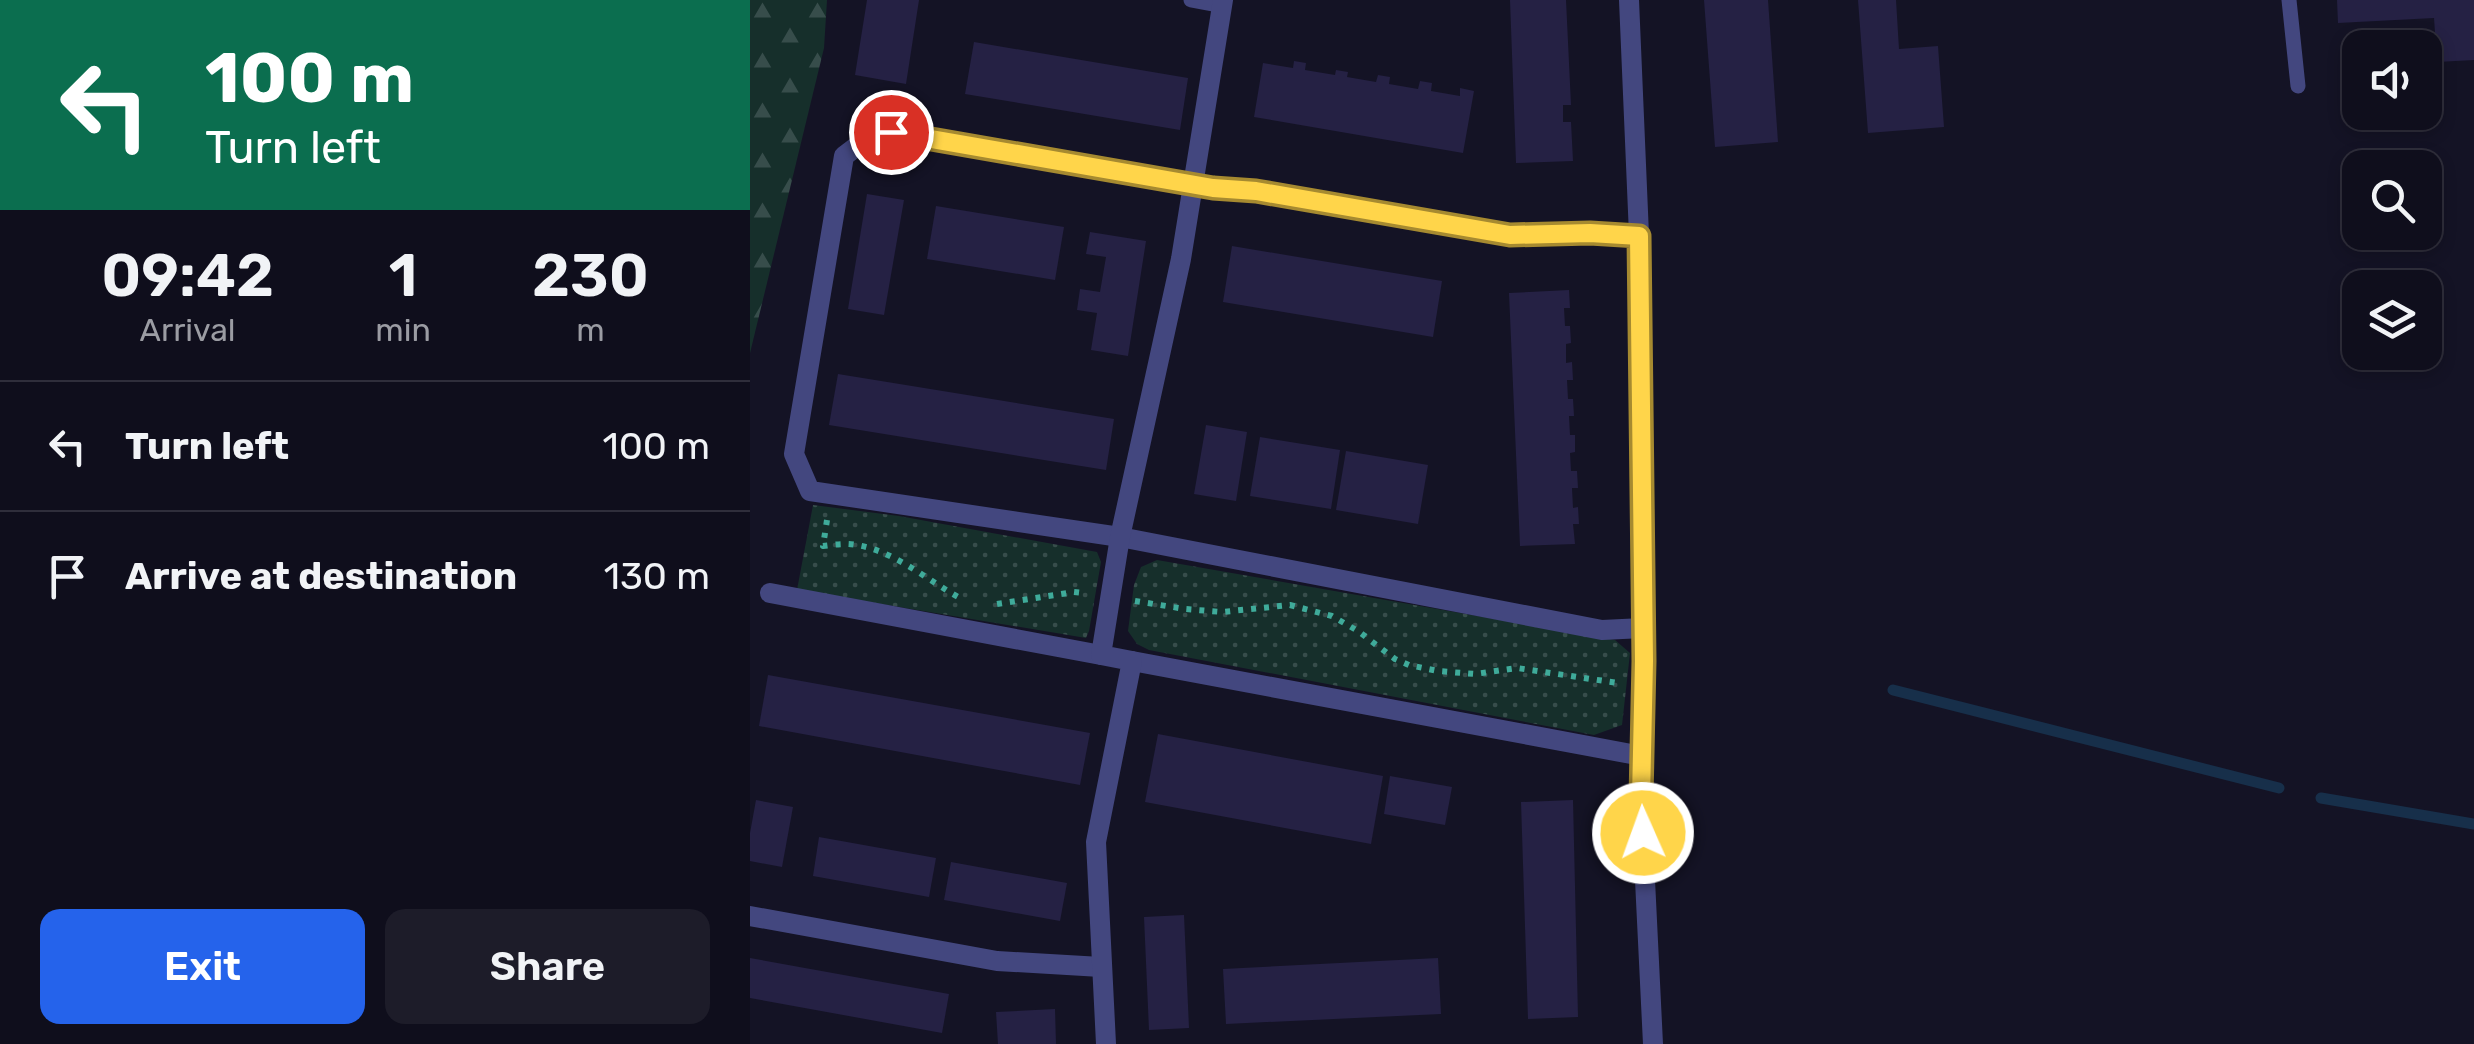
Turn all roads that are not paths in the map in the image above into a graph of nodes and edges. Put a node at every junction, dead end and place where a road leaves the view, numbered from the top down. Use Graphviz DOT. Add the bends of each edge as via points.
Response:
graph roads {
  1 [pos="1191,0"];
  2 [pos="1629,0"];
  3 [pos="2289,0"];
  4 [pos="1223,3"];
  5 [pos="2298,86"];
  6 [pos="1193,185"];
  7 [pos="1639,236"];
  8 [pos="1120,538"];
  9 [pos="770,593"];
  10 [pos="1643,628"];
  11 [pos="1101,655"];
  12 [pos="1132,660"];
  13 [pos="1642,756"];
  14 [pos="750,916"];
  15 [pos="1101,967"];
  16 [pos="1106,1044"];
  17 [pos="1653,1044"];
  1 -- 4 [label="lane"];
  2 -- 7 [label="street"];
  3 -- 5 [label="lane"];
  4 -- 6 [label="street"];
  6 -- 7 [label="street" via="1510,235"];
  6 -- 8 [label="street"];
  6 -- 8 [label="street" via="891,132 872,134 844,156 794,454 810,491"];
  7 -- 10 [label="street"];
  8 -- 10 [label="street" via="1602,630"];
  8 -- 11 [label="street"];
  9 -- 11 [label="street"];
  10 -- 13 [label="street"];
  11 -- 12 [label="street"];
  12 -- 13 [label="street"];
  12 -- 15 [label="street" via="1096,842"];
  13 -- 17 [label="street"];
  14 -- 15 [label="street" via="997,961"];
  15 -- 16 [label="street"];
}
